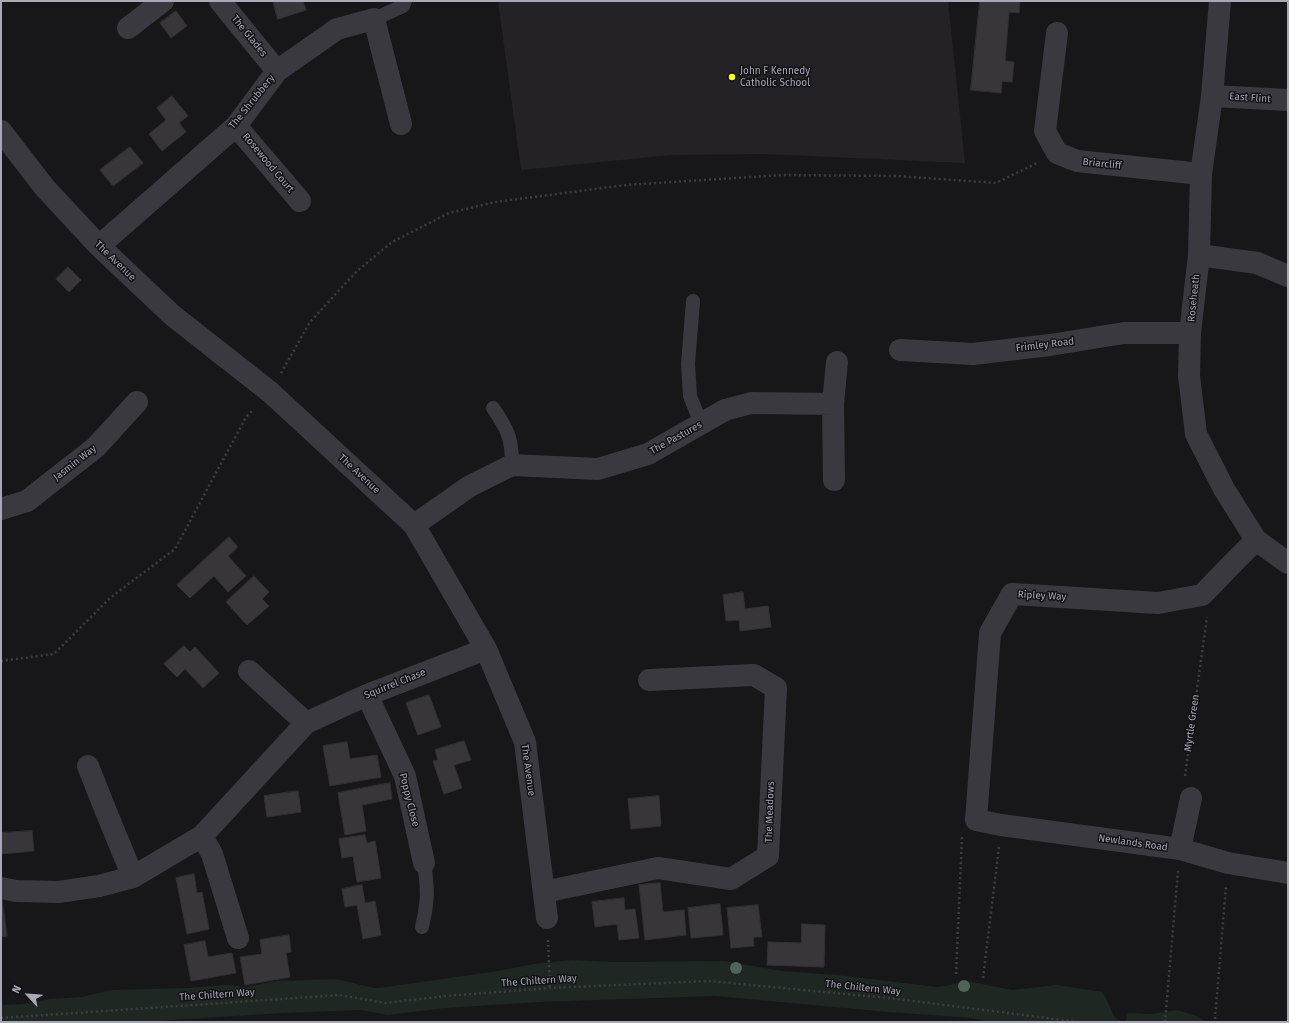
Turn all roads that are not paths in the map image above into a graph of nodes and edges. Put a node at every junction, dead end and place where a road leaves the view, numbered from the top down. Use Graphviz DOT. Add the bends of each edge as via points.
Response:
graph roads {
  1 [pos="163,1"];
  2 [pos="220,1"];
  3 [pos="406,1"];
  4 [pos="1220,1"];
  5 [pos="374,20"];
  6 [pos="128,28"];
  7 [pos="1057,33"];
  8 [pos="277,71"];
  9 [pos="1212,96"];
  10 [pos="1288,100"];
  11 [pos="401,124"];
  12 [pos="236,126"];
  13 [pos="1,131"];
  14 [pos="1201,174"];
  15 [pos="300,201"];
  16 [pos="99,246"];
  17 [pos="1198,255"];
  18 [pos="1288,276"];
  19 [pos="693,301"];
  20 [pos="1190,333"];
  21 [pos="900,350"];
  22 [pos="837,362"];
  23 [pos="137,402"];
  24 [pos="833,404"];
  25 [pos="493,408"];
  26 [pos="700,424"];
  27 [pos="512,465"];
  28 [pos="834,480"];
  29 [pos="1,509"];
  30 [pos="414,525"];
  31 [pos="1256,540"];
  32 [pos="1288,563"];
  33 [pos="486,649"];
  34 [pos="249,671"];
  35 [pos="649,680"];
  36 [pos="367,695"];
  37 [pos="306,723"];
  38 [pos="88,766"];
  39 [pos="1191,798"];
  40 [pos="976,820"];
  41 [pos="202,836"];
  42 [pos="1180,849"];
  43 [pos="424,863"];
  44 [pos="1288,873"];
  45 [pos="133,877"];
  46 [pos="1,888"];
  47 [pos="544,892"];
  48 [pos="547,918"];
  49 [pos="422,927"];
  50 [pos="238,938"];
  1 -- 6 [label="street"];
  2 -- 8 [label="street, The Glades"];
  3 -- 5 [label="lane" via="403,6"];
  4 -- 9 [label="street, Roseheath"];
  5 -- 8 [label="street, The Shrubbery" via="337,29"];
  5 -- 11 [label="street"];
  7 -- 14 [label="street, Briarcliff" via="1046,131 1057,153 1077,161"];
  8 -- 12 [label="street, The Shrubbery"];
  9 -- 10 [label="street, East Flint"];
  9 -- 14 [label="street, Roseheath"];
  12 -- 15 [label="street, Rosewood Court"];
  12 -- 16 [label="street, The Shrubbery"];
  13 -- 16 [label="street, The Avenue" via="46,188"];
  14 -- 17 [label="street, Roseheath"];
  16 -- 30 [label="street, The Avenue" via="172,315 270,392"];
  17 -- 18 [label="street" via="1257,263"];
  17 -- 20 [label="street, Roseheath"];
  19 -- 26 [label="lane" via="688,364 690,396"];
  20 -- 21 [label="street, Frimley Road" via="1124,333 974,354"];
  20 -- 31 [label="street, Roseheath" via="1189,376 1196,434 1224,489"];
  22 -- 24 [label="street"];
  23 -- 29 [label="street, Jasmin Way" via="96,447 27,501"];
  24 -- 26 [label="street, The Pastures" via="751,403 725,410"];
  24 -- 28 [label="street"];
  25 -- 27 [label="lane" via="506,426 512,446"];
  26 -- 27 [label="street, The Pastures" via="648,454 598,469"];
  27 -- 30 [label="street, The Pastures" via="470,486"];
  30 -- 33 [label="street, The Avenue"];
  31 -- 32 [label="street, Roseheath"];
  31 -- 40 [label="street, Ripley Way" via="1202,594 1158,603 1012,594 990,632"];
  33 -- 36 [label="street, Squirrel Chase"];
  33 -- 47 [label="street, The Avenue" via="524,742"];
  34 -- 37 [label="street"];
  35 -- 47 [label="street, The Meadows" via="754,675 776,688 768,856 731,879 658,868"];
  36 -- 37 [label="street, Squirrel Chase"];
  36 -- 43 [label="street, Poppy Close" via="405,776"];
  37 -- 41 [label="street, Squirrel Chase"];
  38 -- 45 [label="street"];
  39 -- 42 [label="street"];
  40 -- 42 [label="street, Newlands Road"];
  41 -- 45 [label="street, Squirrel Chase"];
  41 -- 50 [label="street" via="212,854"];
  42 -- 44 [label="street, Newlands Road" via="1228,863"];
  43 -- 49 [label="lane" via="428,897"];
  45 -- 46 [label="street, Squirrel Chase" via="100,886 59,892"];
  47 -- 48 [label="street, The Avenue"];
}
